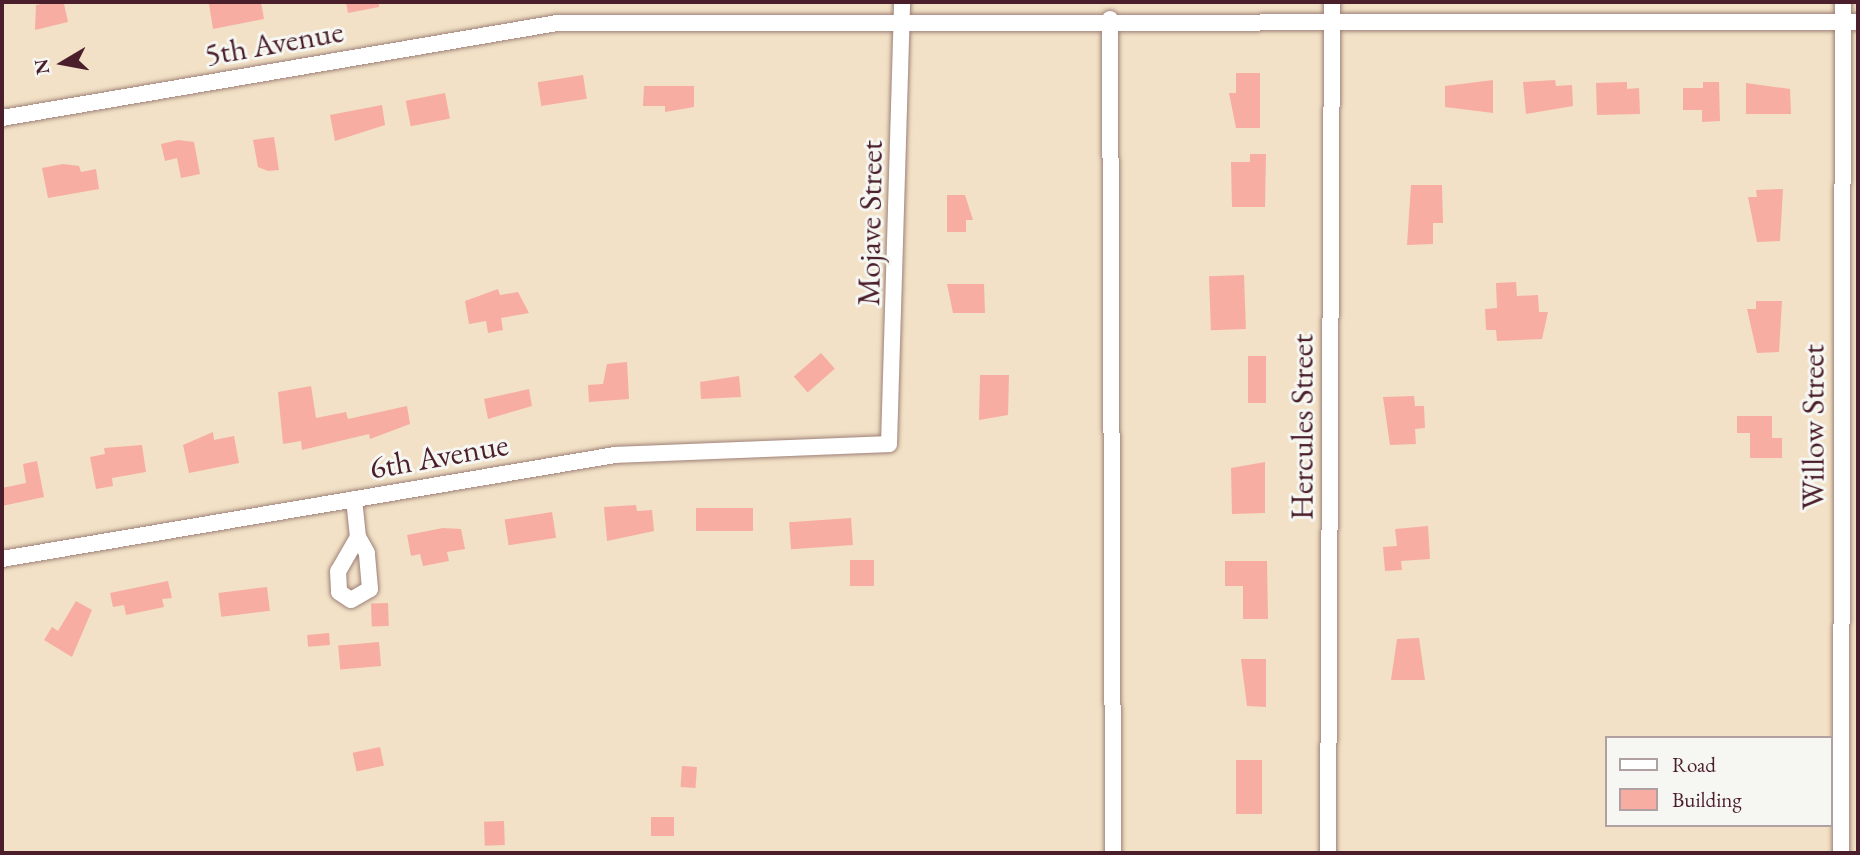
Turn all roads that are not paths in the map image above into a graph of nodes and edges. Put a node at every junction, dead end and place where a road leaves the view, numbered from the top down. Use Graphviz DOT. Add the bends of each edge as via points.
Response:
graph roads {
  1 [pos="902,2"];
  2 [pos="1332,2"];
  3 [pos="1843,2"];
  4 [pos="1583,10"];
  5 [pos="1110,19"];
  6 [pos="902,20"];
  7 [pos="1332,20"];
  8 [pos="1850,22"];
  9 [pos="2,118"];
  10 [pos="889,444"];
  11 [pos="354,499"];
  12 [pos="358,537"];
  13 [pos="2,559"];
  14 [pos="1113,853"];
  15 [pos="1328,853"];
  16 [pos="1841,853"];
  1 -- 6 [label="street, Mojave Street"];
  2 -- 7 [label="street, Hercules Street"];
  3 -- 8 [label="street, Willow Street"];
  4 -- 7 [label="street, 5th Avenue"];
  4 -- 8 [label="street, 5th Avenue"];
  5 -- 6 [label="street, 5th Avenue"];
  5 -- 7 [label="street, 5th Avenue"];
  5 -- 14 [label="street"];
  6 -- 9 [label="street, 5th Avenue" via="557,23"];
  6 -- 10 [label="street, Mojave Street"];
  7 -- 15 [label="street, Hercules Street"];
  8 -- 16 [label="street, Willow Street"];
  10 -- 11 [label="street, 6th Avenue" via="615,455"];
  11 -- 12 [label="street"];
  11 -- 13 [label="street, 6th Avenue"];
}
